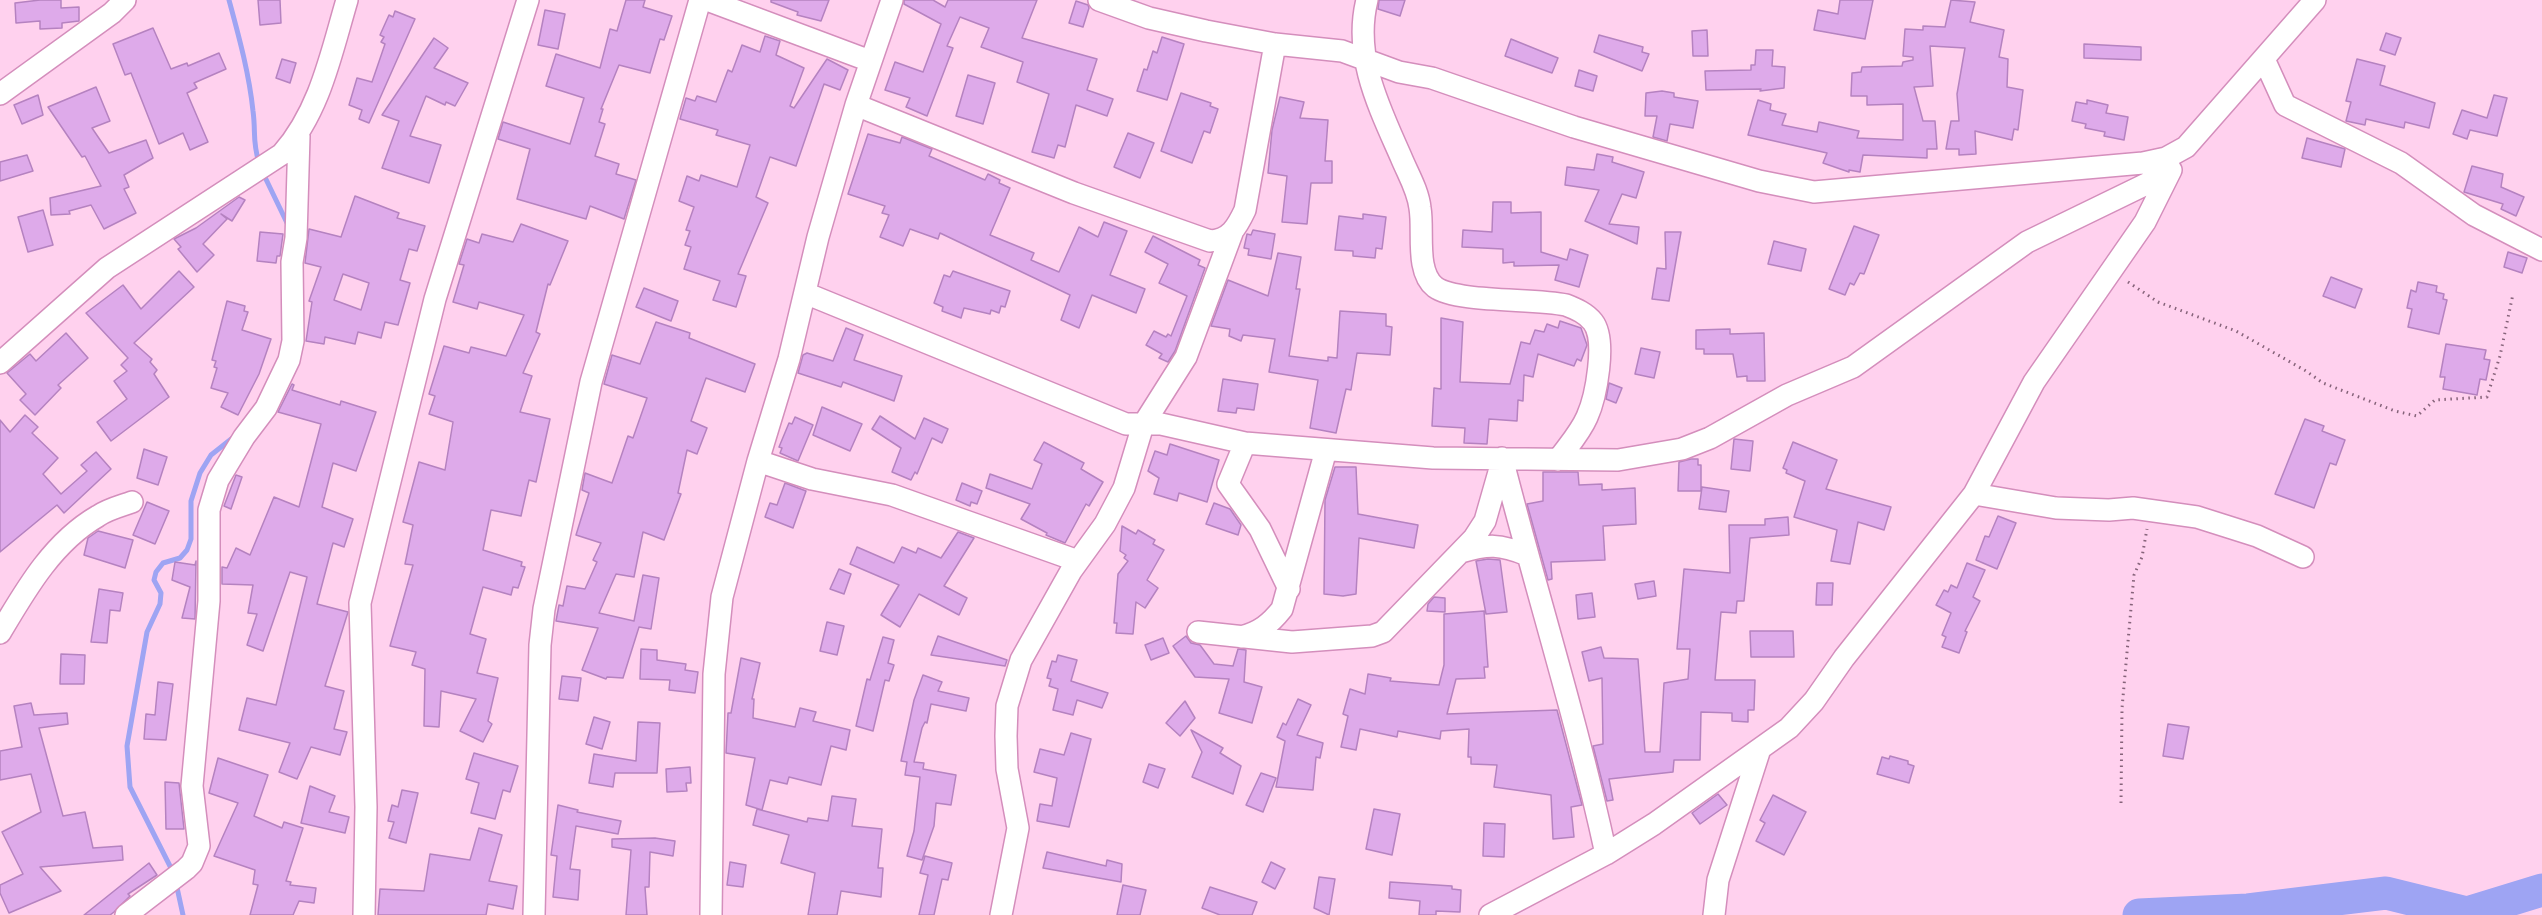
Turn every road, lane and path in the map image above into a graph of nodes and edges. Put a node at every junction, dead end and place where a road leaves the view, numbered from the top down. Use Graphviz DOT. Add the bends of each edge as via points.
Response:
graph roads {
  1 [pos="125,0"];
  2 [pos="347,0"];
  3 [pos="528,0"];
  4 [pos="700,0"];
  5 [pos="707,0"];
  6 [pos="892,0"];
  7 [pos="1099,0"];
  8 [pos="1367,0"];
  9 [pos="2315,0"];
  10 [pos="1275,44"];
  11 [pos="2264,59"];
  12 [pos="1364,60"];
  13 [pos="870,61"];
  14 [pos="0,94"];
  15 [pos="856,105"];
  16 [pos="299,136"];
  17 [pos="2186,147"];
  18 [pos="2169,173"];
  19 [pos="1232,233"];
  20 [pos="2542,250"];
  21 [pos="2106,279"];
  22 [pos="805,293"];
  23 [pos="2513,294"];
  24 [pos="0,363"];
  25 [pos="1143,425"];
  26 [pos="1245,443"];
  27 [pos="1326,450"];
  28 [pos="1502,458"];
  29 [pos="1558,460"];
  30 [pos="758,461"];
  31 [pos="1974,494"];
  32 [pos="132,502"];
  33 [pos="2149,509"];
  34 [pos="1461,552"];
  35 [pos="1527,555"];
  36 [pos="2303,557"];
  37 [pos="1078,561"];
  38 [pos="1289,589"];
  39 [pos="1198,632"];
  40 [pos="0,633"];
  41 [pos="1241,637"];
  42 [pos="1760,752"];
  43 [pos="2121,803"];
  44 [pos="1606,854"];
  45 [pos="126,915"];
  46 [pos="364,915"];
  47 [pos="534,915"];
  48 [pos="711,915"];
  49 [pos="1000,915"];
  50 [pos="1490,915"];
  51 [pos="1714,915"];
  1 -- 14 [label="street"];
  2 -- 16 [label="street" via="318,96"];
  3 -- 46 [label="street" via="435,299 360,603 366,807"];
  4 -- 47 [label="street" via="591,382 544,609"];
  5 -- 13 [label="street"];
  6 -- 13 [label="street"];
  7 -- 10 [label="street" via="1149,18"];
  8 -- 12 [label="street" via="1361,33"];
  9 -- 11 [label="street"];
  10 -- 12 [label="street" via="1342,51"];
  10 -- 19 [label="street" via="1250,190 1245,210"];
  11 -- 17 [label="street"];
  11 -- 20 [label="street" via="2285,105 2401,163 2475,215"];
  12 -- 17 [label="street" via="1432,78 1574,127 1759,181 1814,192 2143,163 2166,158"];
  12 -- 29 [label="street" via="1418,196 1424,268 1435,286 1458,295 1566,304 1582,311 1594,323 1599,358 1593,400 1580,430"];
  13 -- 15 [label="street"];
  15 -- 19 [label="street" via="1074,193 1210,241 1222,241"];
  15 -- 22 [label="street"];
  16 -- 24 [label="street" via="282,154 107,268"];
  16 -- 45 [label="street" via="292,262 293,341 289,360 266,408 218,480 209,510 209,601 192,786 199,846 186,869"];
  17 -- 18 [label="street"];
  18 -- 21 [label="street" via="2145,222"];
  18 -- 29 [label="street" via="2027,242 1853,367 1787,395 1710,438 1682,449 1618,460"];
  19 -- 25 [label="street" via="1186,357"];
  21 -- 23 [label="path" via="2128,281 2158,302 2236,331 2323,383 2416,416 2436,400 2487,397"];
  21 -- 31 [label="street" via="2034,382"];
  22 -- 25 [label="street" via="1001,371 1111,420"];
  22 -- 30 [label="street"];
  25 -- 26 [label="street" via="1161,424"];
  25 -- 37 [label="street" via="1124,488 1105,524"];
  26 -- 27 [label="street"];
  26 -- 38 [label="street" via="1228,484 1260,529"];
  27 -- 28 [label="street" via="1433,458"];
  27 -- 38 [label="street"];
  28 -- 29 [label="street"];
  28 -- 34 [label="street" via="1485,520"];
  28 -- 35 [label="street"];
  30 -- 37 [label="street" via="812,479 892,495"];
  30 -- 48 [label="street" via="722,597 716,641"];
  31 -- 33 [label="street" via="2056,507"];
  31 -- 42 [label="street" via="1814,701"];
  32 -- 40 [label="street" via="98,515 65,540 28,585"];
  33 -- 36 [label="street" via="2226,525"];
  33 -- 43 [label="path" via="2147,536 2134,575 2122,708"];
  34 -- 35 [label="street" via="1482,546 1504,546"];
  34 -- 41 [label="street" via="1383,632 1292,642"];
  35 -- 44 [label="street" via="1584,755"];
  37 -- 49 [label="street" via="1021,660 1007,706 1007,769 1018,828"];
  38 -- 41 [label="street" via="1282,609 1271,623"];
  39 -- 41 [label="street"];
  42 -- 44 [label="street"];
  42 -- 51 [label="street" via="1718,880"];
  44 -- 50 [label="street"];
}
